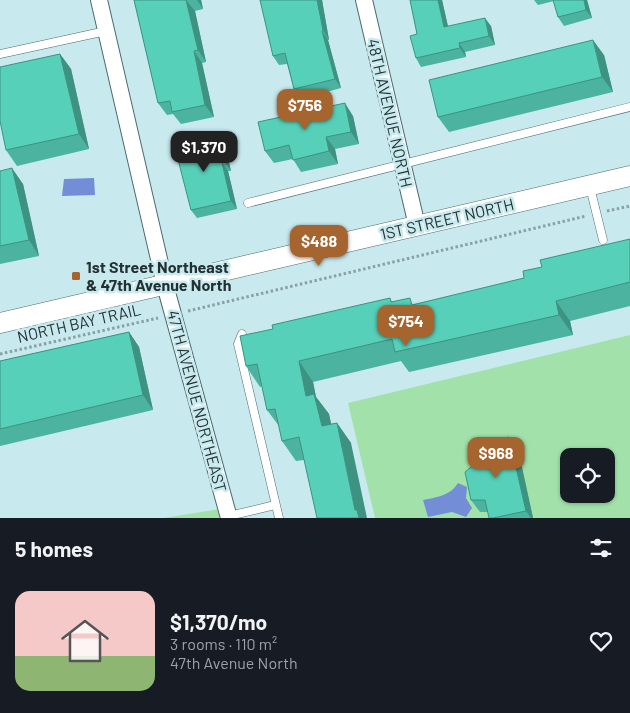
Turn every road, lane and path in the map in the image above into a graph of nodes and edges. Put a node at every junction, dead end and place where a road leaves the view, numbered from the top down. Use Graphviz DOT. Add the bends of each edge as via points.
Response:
graph roads {
  1 [pos="98,0"];
  2 [pos="364,0"];
  3 [pos="106,31"];
  4 [pos="0,54"];
  5 [pos="630,106"];
  6 [pos="402,163"];
  7 [pos="630,176"];
  8 [pos="589,185"];
  9 [pos="248,203"];
  10 [pos="630,206"];
  11 [pos="596,214"];
  12 [pos="417,226"];
  13 [pos="603,240"];
  14 [pos="165,285"];
  15 [pos="174,314"];
  16 [pos="0,323"];
  17 [pos="242,334"];
  18 [pos="0,354"];
  19 [pos="275,505"];
  20 [pos="229,517"];
  21 [pos="278,518"];
  1 -- 3 [label="street, 47TH AVENUE NORTHEAST"];
  2 -- 6 [label="street, 48TH AVENUE NORTH"];
  3 -- 4 [label="lane"];
  3 -- 14 [label="street, 47TH AVENUE NORTHEAST"];
  5 -- 6 [label="lane"];
  6 -- 9 [label="lane"];
  6 -- 12 [label="street, 48TH AVENUE NORTH"];
  7 -- 8 [label="street, 1ST STREET NORTH"];
  8 -- 11 [label="lane"];
  8 -- 12 [label="street, 1ST STREET NORTH"];
  10 -- 11 [label="path, NORTH BAY TRAIL"];
  11 -- 13 [label="lane"];
  11 -- 15 [label="path, NORTH BAY TRAIL"];
  12 -- 14 [label="street, 1ST STREET NORTH"];
  14 -- 15 [label="street, 47TH AVENUE NORTHEAST"];
  14 -- 16 [label="street, 1ST STREET NORTH"];
  15 -- 18 [label="path, NORTH BAY TRAIL"];
  15 -- 20 [label="street, 47TH AVENUE NORTHEAST"];
  17 -- 19 [label="lane" via="238,344"];
  19 -- 20 [label="lane"];
  19 -- 21 [label="lane"];
}
